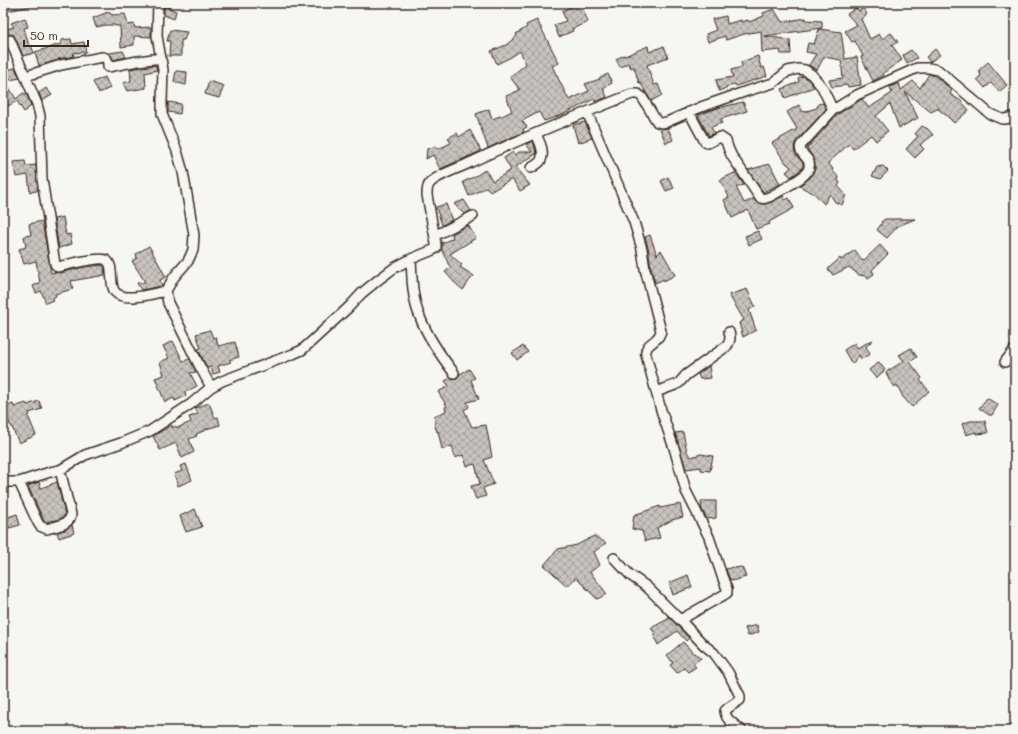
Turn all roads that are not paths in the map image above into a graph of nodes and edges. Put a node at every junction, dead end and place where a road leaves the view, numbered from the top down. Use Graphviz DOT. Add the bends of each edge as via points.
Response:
graph roads {
  1 [pos="158,3"];
  2 [pos="10,40"];
  3 [pos="161,58"];
  4 [pos="26,76"];
  5 [pos="833,110"];
  6 [pos="587,112"];
  7 [pos="689,112"];
  8 [pos="1015,117"];
  9 [pos="536,134"];
  10 [pos="531,168"];
  11 [pos="473,216"];
  12 [pos="434,235"];
  13 [pos="411,259"];
  14 [pos="166,291"];
  15 [pos="729,332"];
  16 [pos="1015,349"];
  17 [pos="1005,362"];
  18 [pos="454,373"];
  19 [pos="211,387"];
  20 [pos="656,392"];
  21 [pos="60,470"];
  22 [pos="3,482"];
  23 [pos="19,482"];
  24 [pos="614,558"];
  25 [pos="680,620"];
  26 [pos="742,731"];
  1 -- 3 [label="street" via="157,36"];
  2 -- 4 [label="street"];
  3 -- 4 [label="street" via="108,67 107,59 102,57 61,64"];
  3 -- 14 [label="street" via="162,114 183,172 194,235 193,250 188,261"];
  4 -- 14 [label="street" via="40,116 42,179 54,264 58,267 102,259 110,265 112,287 118,294 135,298"];
  5 -- 7 [label="street" via="822,87 812,75 798,69 788,71 773,83"];
  5 -- 7 [label="street" via="801,145 800,152 810,165 807,172 767,198 760,198 754,190 734,161 726,141 720,137 705,142"];
  5 -- 8 [label="street" via="857,95 917,68 929,68 938,70 990,114 1002,119"];
  6 -- 7 [label="street" via="638,94 657,122 667,122"];
  6 -- 9 [label="street"];
  6 -- 20 [label="street" via="634,222 642,249 660,330 658,338 645,352"];
  9 -- 10 [label="street" via="542,149 541,158"];
  9 -- 12 [label="street" via="429,183 427,194"];
  11 -- 12 [label="street"];
  12 -- 13 [label="street" via="436,248"];
  13 -- 18 [label="street" via="419,317 438,352"];
  13 -- 19 [label="street" via="394,268 362,293 302,350"];
  14 -- 19 [label="street" via="168,303"];
  15 -- 20 [label="street" via="731,338 727,346 686,375 680,383"];
  16 -- 17 [label="street"];
  19 -- 21 [label="street" via="191,404 150,431 85,454"];
  20 -- 25 [label="street" via="686,491 709,537 728,591"];
  21 -- 23 [label="street"];
  21 -- 23 [label="street" via="71,518 66,523 46,529 37,521"];
  22 -- 23 [label="street"];
  24 -- 25 [label="street"];
  25 -- 26 [label="street" via="714,653 728,672 740,700 725,711 728,719"];
}
